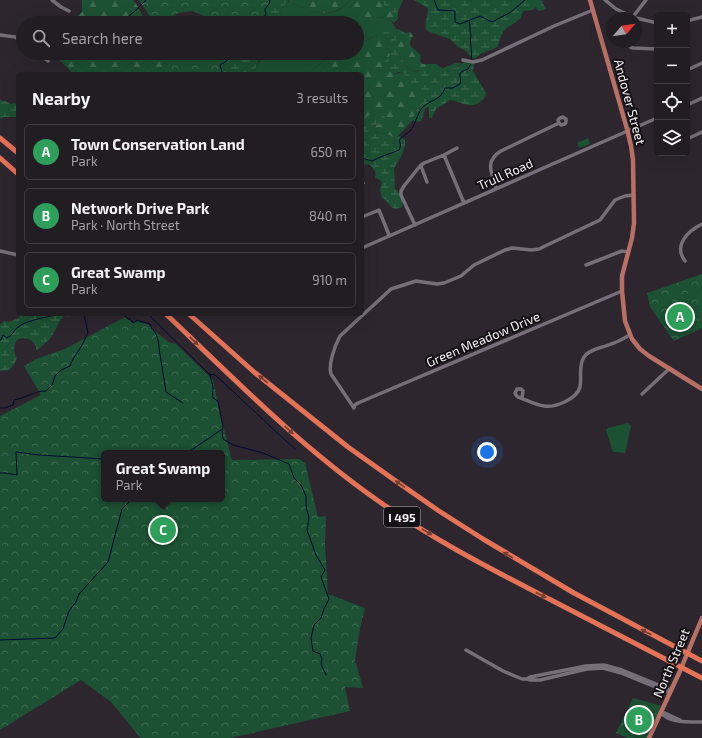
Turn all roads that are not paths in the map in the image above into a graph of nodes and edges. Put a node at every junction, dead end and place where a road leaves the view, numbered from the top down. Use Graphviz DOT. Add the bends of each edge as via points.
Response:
graph roads {
  1 [pos="52,0"];
  2 [pos="590,0"];
  3 [pos="605,0"];
  4 [pos="646,0"];
  5 [pos="593,10"];
  6 [pos="69,11"];
  7 [pos="622,12"];
  8 [pos="638,12"];
  9 [pos="702,16"];
  10 [pos="642,20"];
  11 [pos="690,21"];
  12 [pos="654,22"];
  13 [pos="0,35"];
  14 [pos="16,38"];
  15 [pos="633,48"];
  16 [pos="654,49"];
  17 [pos="463,60"];
  18 [pos="702,63"];
  19 [pos="690,69"];
  20 [pos="702,98"];
  21 [pos="690,104"];
  22 [pos="654,119"];
  23 [pos="559,123"];
  24 [pos="628,132"];
  25 [pos="702,132"];
  26 [pos="0,138"];
  27 [pos="690,138"];
  28 [pos="457,148"];
  29 [pos="16,151"];
  30 [pos="444,155"];
  31 [pos="0,158"];
  32 [pos="421,166"];
  33 [pos="16,172"];
  34 [pos="427,182"];
  35 [pos="496,188"];
  36 [pos="634,195"];
  37 [pos="464,203"];
  38 [pos="364,215"];
  39 [pos="702,224"];
  40 [pos="415,225"];
  41 [pos="390,235"];
  42 [pos="364,247"];
  43 [pos="0,251"];
  44 [pos="628,252"];
  45 [pos="16,255"];
  46 [pos="685,261"];
  47 [pos="586,265"];
  48 [pos="622,291"];
  49 [pos="364,313"];
  50 [pos="168,316"];
  51 [pos="191,316"];
  52 [pos="361,316"];
  53 [pos="630,334"];
  54 [pos="670,368"];
  55 [pos="702,389"];
  56 [pos="642,394"];
  57 [pos="522,398"];
  58 [pos="702,618"];
  59 [pos="466,650"];
  60 [pos="702,661"];
  61 [pos="702,678"];
  62 [pos="670,691"];
  63 [pos="661,713"];
  64 [pos="702,722"];
  65 [pos="649,738"];
  1 -- 6 [label="street"];
  2 -- 5 [label="main road, Andover Street"];
  3 -- 7 [label="street"];
  4 -- 8 [label="street"];
  5 -- 17 [label="street" via="482,60"];
  5 -- 24 [label="main road, Andover Street"];
  9 -- 11 [label="street"];
  10 -- 12 [label="street"];
  13 -- 14 [label="street"];
  15 -- 16 [label="street"];
  18 -- 19 [label="street"];
  20 -- 21 [label="street"];
  22 -- 24 [label="street, Trull Road"];
  23 -- 35 [label="street" via="494,156 490,166"];
  24 -- 35 [label="street, Trull Road"];
  24 -- 36 [label="main road, Andover Street" via="633,160"];
  25 -- 27 [label="street"];
  26 -- 29 [label="highway"];
  28 -- 30 [label="street"];
  30 -- 32 [label="street"];
  30 -- 37 [label="street"];
  31 -- 33 [label="highway"];
  32 -- 34 [label="street"];
  32 -- 40 [label="street" via="401,191"];
  35 -- 37 [label="street, Trull Road"];
  36 -- 44 [label="main road, Andover Street" via="634,224"];
  36 -- 49 [label="street, Green Meadow Drive" via="618,198 600,220 538,249 505,250 474,264 461,276 441,284 416,281 394,288"];
  37 -- 40 [label="street, Trull Road"];
  38 -- 41 [label="street" via="379,210"];
  39 -- 46 [label="street" via="689,232 682,242 680,253"];
  40 -- 41 [label="street, Trull Road"];
  41 -- 42 [label="street, Trull Road"];
  43 -- 45 [label="street"];
  44 -- 47 [label="street" via="622,251"];
  44 -- 48 [label="main road, Andover Street" via="622,276"];
  48 -- 52 [label="street, Green Meadow Drive" via="358,403 354,408 332,377 330,364 340,336"];
  48 -- 53 [label="main road, Andover Street"];
  50 -- 61 [label="highway, I 495, one-way" via="307,446 391,510 464,555"];
  60 -- 51 [label="highway, I 495, one-way" via="574,593 439,511 348,447 254,372"];
  53 -- 54 [label="main road, Andover Street" via="640,349"];
  53 -- 57 [label="street" via="584,356 581,363 580,388 571,398 546,407"];
  54 -- 55 [label="main road, Andover Street"];
  54 -- 56 [label="street"];
  58 -- 62 [label="main road, North Street"];
  59 -- 62 [label="street" via="522,679 540,680 603,668"];
  62 -- 63 [label="main road, North Street"];
  63 -- 64 [label="street" via="680,721"];
  63 -- 65 [label="main road, North Street"];
}
